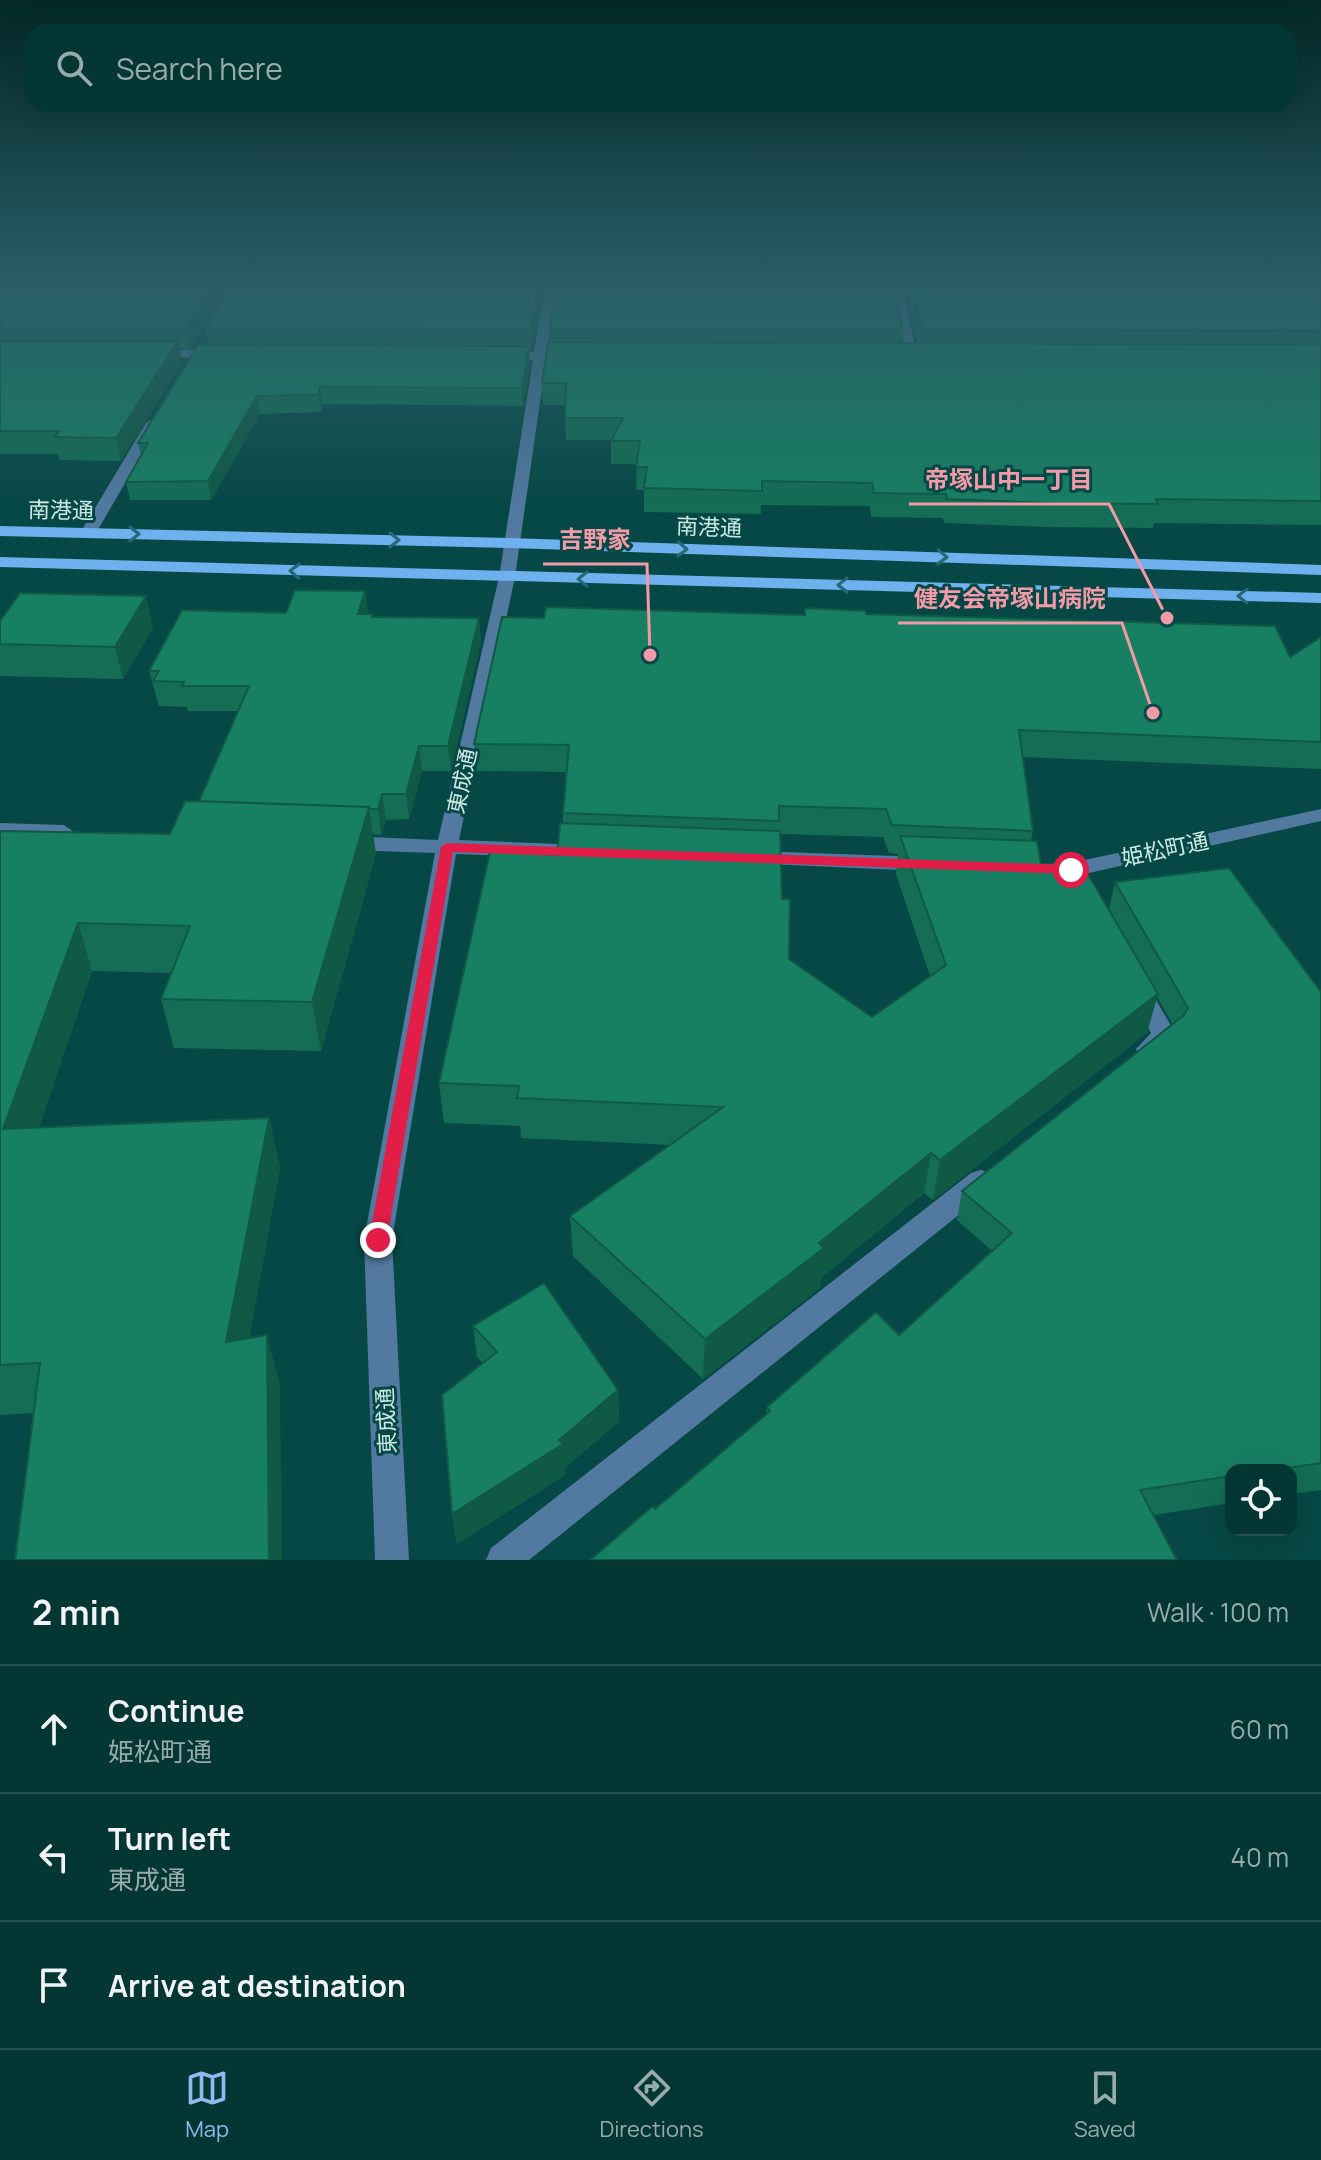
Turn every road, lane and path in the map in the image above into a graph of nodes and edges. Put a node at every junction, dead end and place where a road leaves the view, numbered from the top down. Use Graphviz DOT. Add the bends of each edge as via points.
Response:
graph roads {
  1 [pos="539,363"];
  2 [pos="163,405"];
  3 [pos="0,531"];
  4 [pos="88,533"];
  5 [pos="510,543"];
  6 [pos="0,562"];
  7 [pos="1321,570"];
  8 [pos="507,577"];
  9 [pos="1321,598"];
  10 [pos="1321,815"];
  11 [pos="0,830"];
  12 [pos="80,833"];
  13 [pos="320,842"];
  14 [pos="447,847"];
  15 [pos="603,853"];
  16 [pos="728,857"];
  17 [pos="947,865"];
  18 [pos="1025,868"];
  19 [pos="1071,870"];
  20 [pos="1087,897"];
  21 [pos="1126,967"];
  22 [pos="1127,1065"];
  23 [pos="1002,1164"];
  24 [pos="392,1560"];
  25 [pos="503,1560"];
  1 -- 5 [label="street, 東成通"];
  2 -- 4 [label="street"];
  3 -- 4 [label="main road, 南港通"];
  4 -- 5 [label="main road, 南港通, one-way"];
  5 -- 7 [label="main road, 南港通, one-way"];
  5 -- 8 [label="street, 東成通"];
  8 -- 6 [label="main road, one-way"];
  9 -- 8 [label="main road, one-way"];
  8 -- 14 [label="street, 東成通"];
  10 -- 19 [label="street, 姫松町通"];
  11 -- 12 [label="street"];
  13 -- 14 [label="street"];
  14 -- 15 [label="street"];
  14 -- 24 [label="street, 東成通" via="378,1240"];
  16 -- 17 [label="street"];
  18 -- 19 [label="street, 姫松町通"];
  19 -- 20 [label="street"];
  21 -- 22 [label="street" via="1165,1036"];
  23 -- 25 [label="street"];
}
